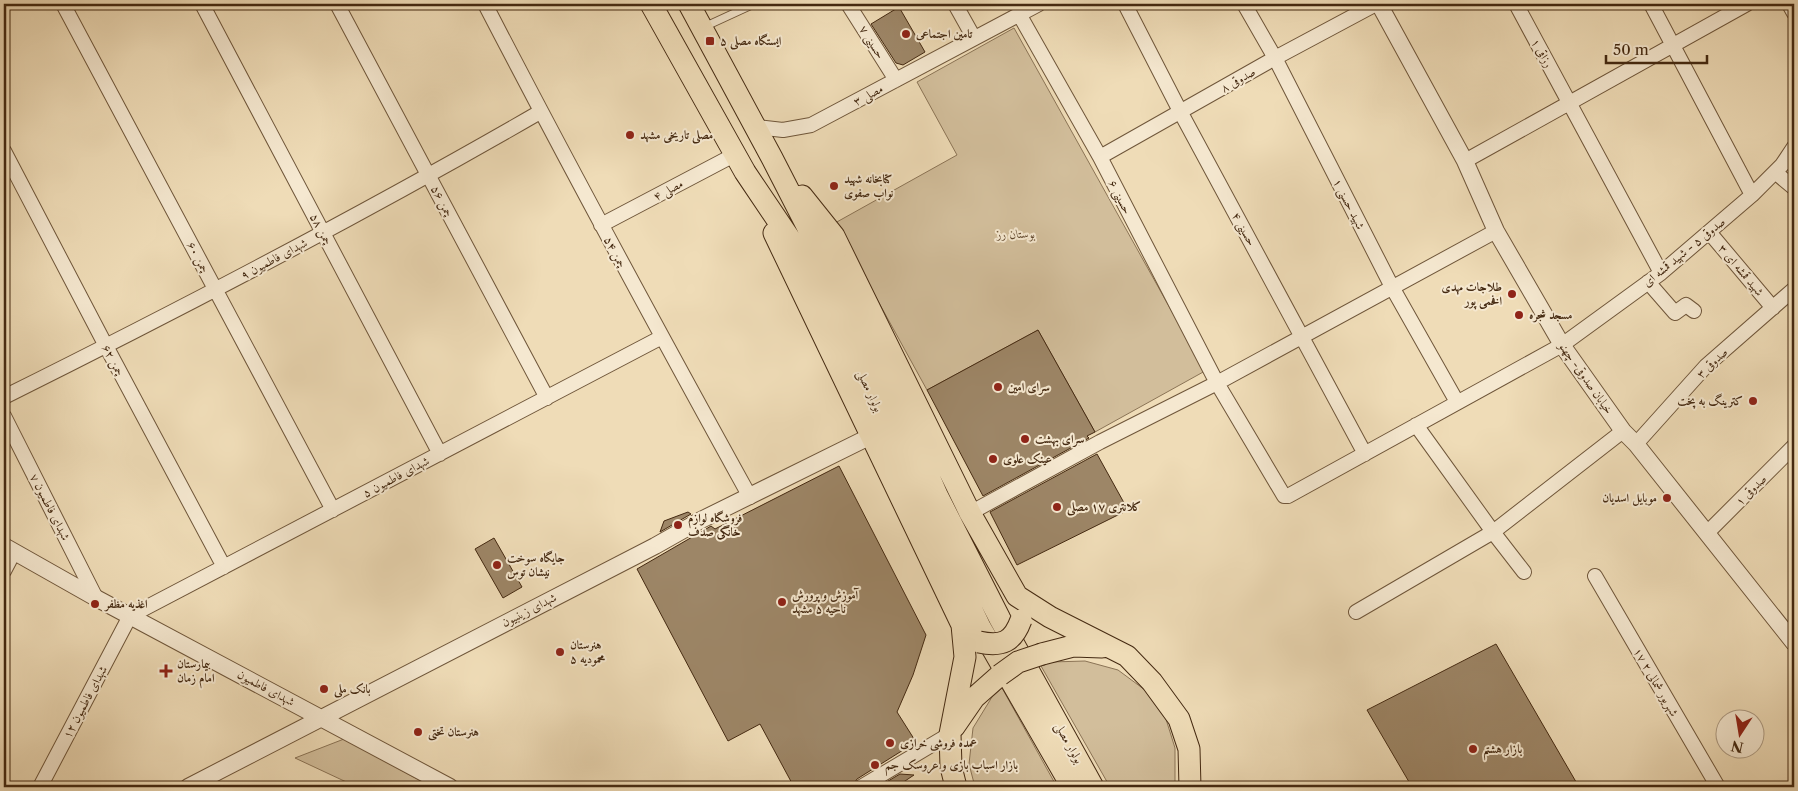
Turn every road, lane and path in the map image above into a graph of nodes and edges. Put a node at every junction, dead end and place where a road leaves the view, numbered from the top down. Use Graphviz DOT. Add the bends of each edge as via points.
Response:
graph roads {
  1 [pos="63,4"];
  2 [pos="202,4"];
  3 [pos="337,4"];
  4 [pos="651,4"];
  5 [pos="690,4"];
  6 [pos="754,4"];
  7 [pos="848,4"];
  8 [pos="954,4"];
  9 [pos="1039,4"];
  10 [pos="1125,4"];
  11 [pos="1244,4"];
  12 [pos="1377,4"];
  13 [pos="1516,4"];
  14 [pos="1651,4"];
  15 [pos="1747,4"];
  16 [pos="1789,4"];
  17 [pos="488,5"];
  18 [pos="1794,13"];
  19 [pos="1019,14"];
  20 [pos="703,28"];
  21 [pos="974,38"];
  22 [pos="1674,45"];
  23 [pos="1275,58"];
  24 [pos="896,80"];
  25 [pos="1569,103"];
  26 [pos="540,112"];
  27 [pos="1181,113"];
  28 [pos="756,127"];
  29 [pos="1794,147"];
  30 [pos="4,151"];
  31 [pos="1100,157"];
  32 [pos="772,158"];
  33 [pos="1465,161"];
  34 [pos="740,163"];
  35 [pos="1775,172"];
  36 [pos="429,176"];
  37 [pos="1794,188"];
  38 [pos="1752,195"];
  39 [pos="601,225"];
  40 [pos="1496,231"];
  41 [pos="323,232"];
  42 [pos="1709,232"];
  43 [pos="1661,273"];
  44 [pos="1648,282"];
  45 [pos="1392,287"];
  46 [pos="1794,289"];
  47 [pos="215,290"];
  48 [pos="1773,308"];
  49 [pos="1694,311"];
  50 [pos="1303,336"];
  51 [pos="662,337"];
  52 [pos="106,346"];
  53 [pos="1562,346"];
  54 [pos="1217,382"];
  55 [pos="4,397"];
  56 [pos="547,398"];
  57 [pos="1457,402"];
  58 [pos="4,416"];
  59 [pos="1416,425"];
  60 [pos="1623,431"];
  61 [pos="872,436"];
  62 [pos="1636,444"];
  63 [pos="1794,446"];
  64 [pos="440,454"];
  65 [pos="1365,454"];
  66 [pos="750,497"];
  67 [pos="333,510"];
  68 [pos="970,513"];
  69 [pos="1493,532"];
  70 [pos="1707,533"];
  71 [pos="9,549"];
  72 [pos="224,567"];
  73 [pos="4,571"];
  74 [pos="1524,572"];
  75 [pos="1595,576"];
  76 [pos="1017,596"];
  77 [pos="96,598"];
  78 [pos="1356,612"];
  79 [pos="130,616"];
  80 [pos="962,625"];
  81 [pos="1794,643"];
  82 [pos="1108,647"];
  83 [pos="323,718"];
  84 [pos="950,734"];
  85 [pos="40,787"];
  86 [pos="188,787"];
  87 [pos="450,787"];
  88 [pos="861,787"];
  89 [pos="956,787"];
  90 [pos="1072,787"];
  91 [pos="1093,787"];
  92 [pos="1190,787"];
  93 [pos="1718,787"];
  1 -- 47 [label="street, چمن ۶۰"];
  2 -- 41 [label="street, چمن ۵۸"];
  3 -- 36 [label="street, چمن ۵۶"];
  4 -- 34 [label="main road, بولوار مصلی"];
  5 -- 20 [label="main road, بولوار مصلی"];
  6 -- 20 [label="lane"];
  7 -- 24 [label="street, حسینی ۷"];
  8 -- 21 [label="street"];
  9 -- 19 [label="street, مصلی ۳"];
  10 -- 27 [label="street, حسینی ۴"];
  11 -- 23 [label="street, شهید حسنی ۱"];
  12 -- 23 [label="street, صدوقی ۸"];
  12 -- 33 [label="street, خیابان صدوقی- چهنو"];
  13 -- 25 [label="street, رزاقی ۱"];
  14 -- 22 [label="street"];
  15 -- 22 [label="street"];
  16 -- 18 [label="street"];
  17 -- 26 [label="street, چمن ۵۴"];
  19 -- 21 [label="street, مصلی ۳"];
  19 -- 31 [label="street, حسینی ۶"];
  20 -- 28 [label="main road, بولوار مصلی"];
  21 -- 24 [label="street, مصلی ۳"];
  22 -- 25 [label="street"];
  22 -- 38 [label="street"];
  23 -- 27 [label="street, صدوقی ۸"];
  23 -- 45 [label="street, شهید حسنی ۱"];
  24 -- 28 [label="street, مصلی ۳" via="811,125 784,130"];
  25 -- 33 [label="street"];
  25 -- 43 [label="street, رزاقی ۱"];
  26 -- 36 [label="street, شهدای فاطمیون ۹"];
  26 -- 39 [label="street, چمن ۵۴"];
  27 -- 31 [label="street, صدوقی ۸"];
  27 -- 50 [label="street, حسینی ۴"];
  28 -- 32 [label="main road, بولوار مصلی"];
  29 -- 35 [label="street, صدوقی ۵ - شهید قمشه ای"];
  30 -- 52 [label="street, چمن ۶۲"];
  31 -- 54 [label="street, حسینی ۶"];
  32 -- 68 [label="main road" via="834,236"];
  32 -- 91 [label="main road, بولوار مصلی" via="889,386 937,495 1000,619"];
  33 -- 40 [label="street, خیابان صدوقی- چهنو"];
  34 -- 39 [label="street, مصلی ۴"];
  34 -- 61 [label="main road"];
  34 -- 90 [label="main road, بولوار مصلی" via="813,273 980,627"];
  35 -- 37 [label="street"];
  35 -- 38 [label="street, صدوقی ۵ - شهید قمشه ای"];
  36 -- 41 [label="street, شهدای فاطمیون ۹"];
  36 -- 56 [label="street, چمن ۵۶"];
  38 -- 42 [label="street, صدوقی ۵ - شهید قمشه ای"];
  39 -- 51 [label="street, چمن ۵۴"];
  40 -- 45 [label="street"];
  40 -- 53 [label="street, خیابان صدوقی- چهنو"];
  41 -- 47 [label="street, شهدای فاطمیون ۹"];
  41 -- 64 [label="street, چمن ۵۸"];
  42 -- 43 [label="street, صدوقی ۵ - شهید قمشه ای"];
  42 -- 48 [label="street, شهید قمشه ای ۳"];
  43 -- 44 [label="street, صدوقی ۵ - شهید قمشه ای"];
  44 -- 49 [label="street" via="1675,313 1686,305"];
  44 -- 53 [label="street, صدوقی ۵ - شهید قمشه ای"];
  45 -- 50 [label="street"];
  45 -- 57 [label="street, شهید حسنی ۱"];
  46 -- 48 [label="street, صدوقی ۳"];
  47 -- 52 [label="street, شهدای فاطمیون ۹"];
  47 -- 67 [label="street, چمن ۶۰"];
  48 -- 62 [label="street, صدوقی ۳" via="1706,366"];
  50 -- 54 [label="street"];
  50 -- 65 [label="street, حسینی ۴"];
  51 -- 56 [label="street, شهدای فاطمیون ۵"];
  51 -- 66 [label="street, چمن ۵۴"];
  52 -- 55 [label="street, شهدای فاطمیون ۹"];
  52 -- 72 [label="street, چمن ۶۲"];
  53 -- 57 [label="street, صدوقی ۵ - شهید قمشه ای"];
  53 -- 60 [label="street, خیابان صدوقی- چهنو"];
  54 -- 65 [label="street, حسینی ۶" via="1284,496"];
  54 -- 68 [label="street"];
  56 -- 64 [label="street, شهدای فاطمیون ۵"];
  57 -- 59 [label="street, صدوقی ۵ - شهید قمشه ای"];
  58 -- 77 [label="street, شهدای فاطمیون ۷"];
  59 -- 65 [label="street, صدوقی ۵ - شهید قمشه ای"];
  59 -- 69 [label="street"];
  60 -- 62 [label="street, خیابان صدوقی- چهنو"];
  60 -- 69 [label="street"];
  61 -- 66 [label="street, شهدای زینبیون"];
  61 -- 80 [label="main road"];
  62 -- 70 [label="street, خیابان صدوقی- چهنو"];
  63 -- 70 [label="street, صدوقی ۱"];
  64 -- 67 [label="street, شهدای فاطمیون ۵"];
  66 -- 83 [label="street, شهدای زینبیون"];
  67 -- 72 [label="street, شهدای فاطمیون ۵"];
  68 -- 76 [label="main road"];
  69 -- 74 [label="street"];
  69 -- 78 [label="street"];
  70 -- 81 [label="street, خیابان صدوقی- چهنو"];
  71 -- 73 [label="street"];
  71 -- 77 [label="street, شهدای فاطمیون"];
  72 -- 79 [label="street, شهدای فاطمیون ۵"];
  75 -- 93 [label="street, ۱۷ شهریور شمالی ۲"];
  76 -- 80 [label="main road, bridge" via="1021,620 1016,633 1006,642 992,645 979,642"];
  76 -- 82 [label="main road"];
  77 -- 79 [label="street, شهدای فاطمیون"];
  79 -- 83 [label="street, شهدای فاطمیون"];
  79 -- 85 [label="street, شهدای فاطمیون ۱۲"];
  80 -- 84 [label="main road" via="965,657"];
  82 -- 84 [label="main road, bridge" via="1073,646 1018,662 974,698"];
  82 -- 92 [label="main road" via="1127,656 1152,682 1179,719 1189,749"];
  83 -- 86 [label="street, شهدای زینبیون"];
  83 -- 87 [label="street, شهدای فاطمیون"];
  84 -- 88 [label="street"];
  84 -- 89 [label="main road" via="951,767"];
}
